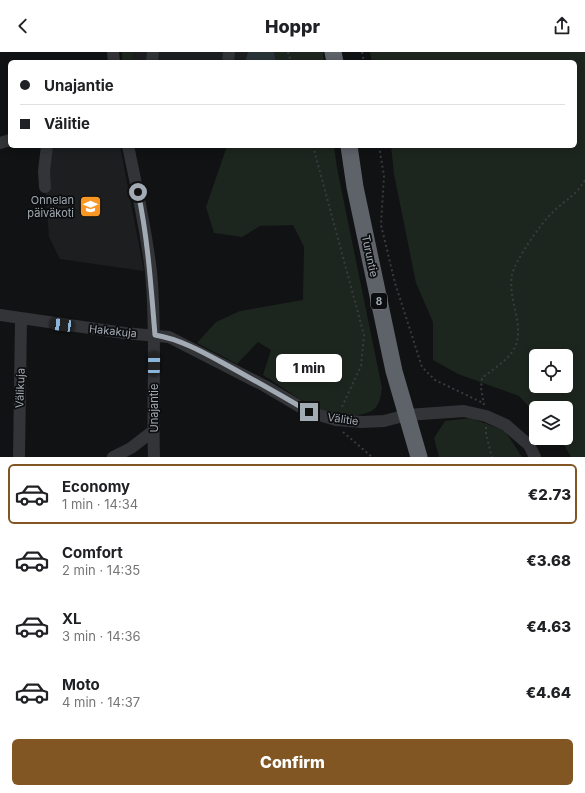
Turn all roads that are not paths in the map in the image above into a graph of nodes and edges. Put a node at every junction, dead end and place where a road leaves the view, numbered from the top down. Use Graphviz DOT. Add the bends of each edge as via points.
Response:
graph roads {
  1 [pos="46,148"];
  2 [pos="128,148"];
  3 [pos="349,148"];
  4 [pos="45,187"];
  5 [pos="0,315"];
  6 [pos="20,319"];
  7 [pos="155,335"];
  8 [pos="407,415"];
  9 [pos="153,431"];
  10 [pos="19,457"];
  11 [pos="113,457"];
  12 [pos="154,457"];
  13 [pos="419,457"];
  14 [pos="535,457"];
  1 -- 4 [label="street"];
  2 -- 7 [label="street, Unajantie" via="144,221 151,272"];
  3 -- 8 [label="highway, Turuntie / 8" via="355,187 394,371"];
  5 -- 6 [label="street, Hakakuja"];
  6 -- 7 [label="street, Hakakuja"];
  6 -- 10 [label="street, Välikuja"];
  7 -- 8 [label="street, Välitie" via="182,342 266,386 309,412 336,420 362,422 384,421"];
  7 -- 9 [label="street, Unajantie"];
  8 -- 13 [label="highway, Turuntie / 8"];
  8 -- 14 [label="street, Välitie" via="464,411 486,416 506,425 529,445"];
  9 -- 11 [label="street" via="131,448"];
  9 -- 12 [label="street, Unajantie"];
}
